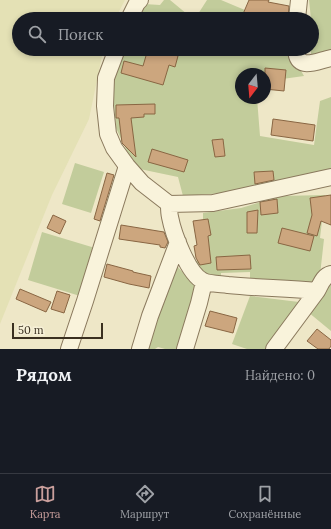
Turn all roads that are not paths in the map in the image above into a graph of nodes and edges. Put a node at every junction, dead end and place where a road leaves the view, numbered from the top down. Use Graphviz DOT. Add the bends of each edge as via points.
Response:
graph roads {
  1 [pos="140,0"];
  2 [pos="299,0"];
  3 [pos="133,12"];
  4 [pos="298,12"];
  5 [pos="114,56"];
  6 [pos="297,56"];
  7 [pos="331,58"];
  8 [pos="127,166"];
  9 [pos="331,177"];
  10 [pos="169,204"];
  11 [pos="178,242"];
  12 [pos="331,274"];
  13 [pos="204,282"];
  14 [pos="317,290"];
  15 [pos="69,349"];
  16 [pos="140,349"];
  17 [pos="185,349"];
  18 [pos="274,349"];
  1 -- 3 [label="lane"];
  2 -- 4 [label="lane"];
  5 -- 8 [label="lane" via="106,78 108,134"];
  6 -- 7 [label="lane" via="297,59 306,64"];
  8 -- 10 [label="lane" via="142,183"];
  8 -- 15 [label="lane"];
  9 -- 10 [label="lane" via="213,203"];
  10 -- 11 [label="lane" via="170,217"];
  11 -- 13 [label="lane" via="194,273"];
  11 -- 16 [label="lane"];
  12 -- 14 [label="lane" via="323,279"];
  13 -- 14 [label="lane"];
  13 -- 17 [label="lane"];
  14 -- 18 [label="lane"];
}
